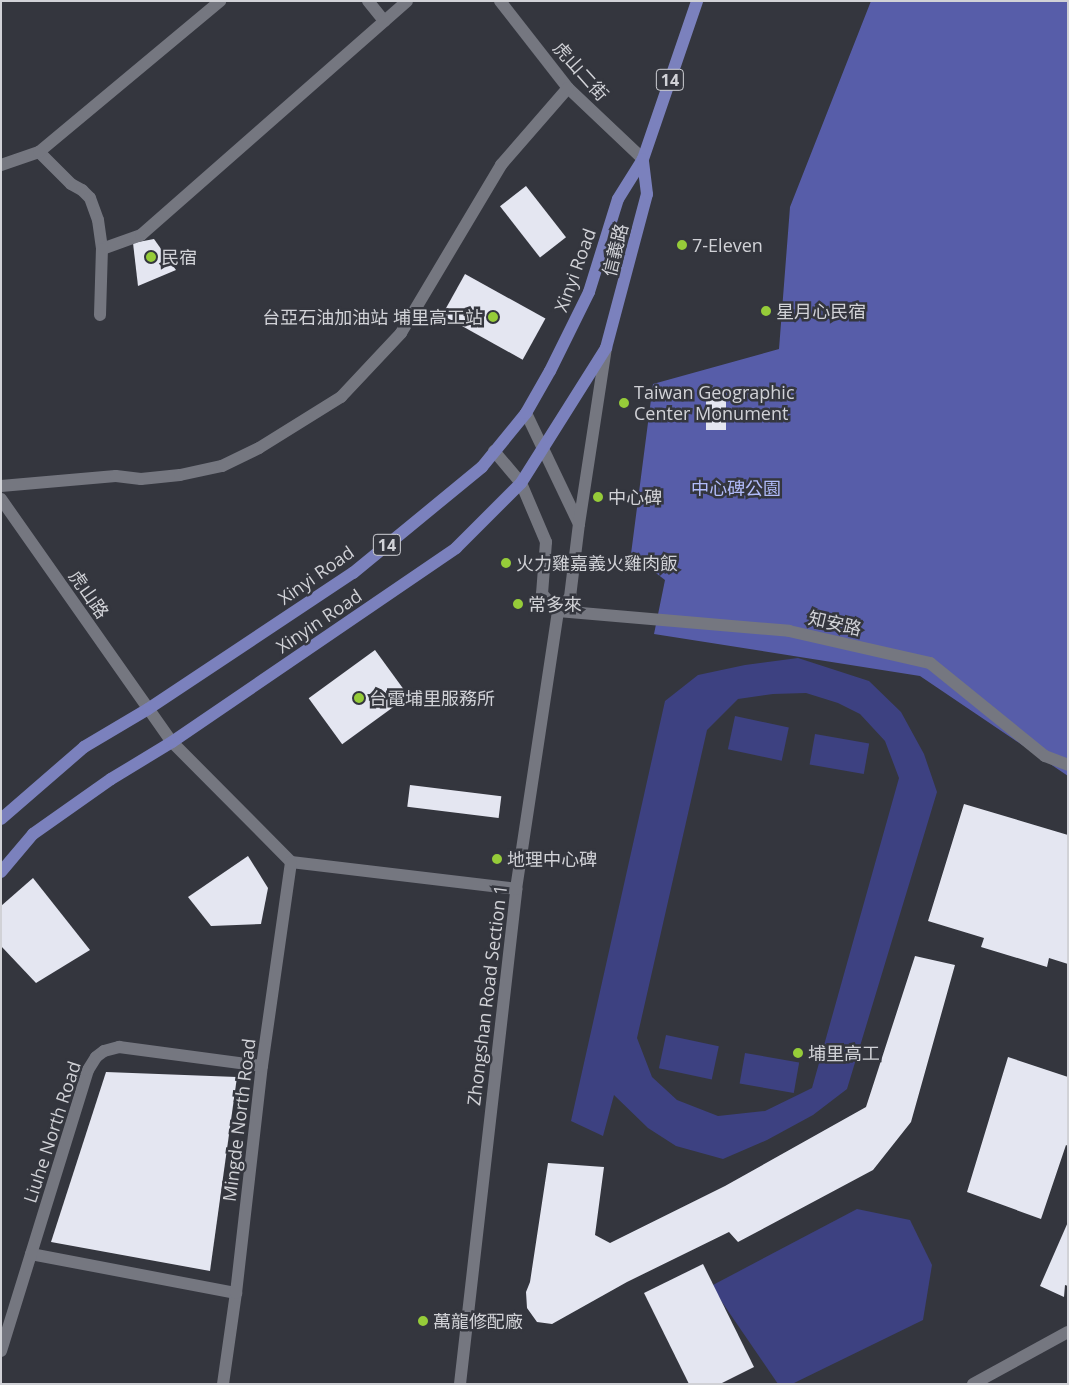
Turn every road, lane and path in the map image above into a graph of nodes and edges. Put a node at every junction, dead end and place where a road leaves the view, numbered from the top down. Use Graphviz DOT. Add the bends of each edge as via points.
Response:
graph roads {
  1 [pos="220,1"];
  2 [pos="368,1"];
  3 [pos="407,1"];
  4 [pos="500,1"];
  5 [pos="697,1"];
  6 [pos="384,21"];
  7 [pos="568,88"];
  8 [pos="39,152"];
  9 [pos="643,158"];
  10 [pos="1,165"];
  11 [pos="102,249"];
  12 [pos="100,315"];
  13 [pos="606,348"];
  14 [pos="526,414"];
  15 [pos="544,448"];
  16 [pos="494,452"];
  17 [pos="521,483"];
  18 [pos="1,486"];
  19 [pos="1,499"];
  20 [pos="579,524"];
  21 [pos="558,611"];
  22 [pos="148,709"];
  23 [pos="172,742"];
  24 [pos="1068,765"];
  25 [pos="1,819"];
  26 [pos="291,862"];
  27 [pos="1,872"];
  28 [pos="516,889"];
  29 [pos="262,1066"];
  30 [pos="31,1254"];
  31 [pos="236,1293"];
  32 [pos="1068,1332"];
  33 [pos="1,1351"];
  34 [pos="223,1384"];
  35 [pos="460,1384"];
  36 [pos="973,1384"];
  1 -- 8 [label="street"];
  2 -- 6 [label="street"];
  3 -- 6 [label="street"];
  4 -- 7 [label="street, 虎山二街"];
  5 -- 9 [label="main road, 14"];
  6 -- 11 [label="street" via="141,235"];
  7 -- 9 [label="street, 虎山二街"];
  7 -- 18 [label="street" via="501,165 401,333 342,398 259,448 222,466 180,476 141,479 116,476"];
  8 -- 10 [label="street"];
  8 -- 11 [label="street" via="90,198 98,220"];
  9 -- 13 [label="main road, 信義路 / 14" via="647,194"];
  9 -- 14 [label="main road, Xinyi Road / 14" via="618,199 589,292"];
  11 -- 12 [label="street"];
  13 -- 15 [label="main road, Xinyin Road / 14"];
  13 -- 20 [label="street, Zhongshan Road Section 1"];
  14 -- 15 [label="street"];
  14 -- 16 [label="main road, Xinyi Road / 14"];
  15 -- 17 [label="main road, Xinyin Road / 14"];
  15 -- 20 [label="street"];
  16 -- 17 [label="street"];
  16 -- 22 [label="main road, Xinyi Road / 14" via="482,467 353,573"];
  17 -- 21 [label="street" via="546,542 542,594"];
  17 -- 23 [label="main road, Xinyin Road / 14" via="456,548"];
  19 -- 22 [label="street, 虎山路"];
  20 -- 21 [label="street, Zhongshan Road Section 1" via="570,597"];
  21 -- 24 [label="street, 知安路" via="789,631 930,663 1045,756"];
  21 -- 28 [label="street, Zhongshan Road Section 1"];
  22 -- 23 [label="street"];
  22 -- 25 [label="main road, Xinyi Road / 14" via="84,747"];
  23 -- 26 [label="street"];
  23 -- 27 [label="main road, Xinyin Road / 14" via="111,779 33,834"];
  26 -- 28 [label="street"];
  26 -- 29 [label="street, Mingde North Road"];
  28 -- 35 [label="street, Zhongshan Road Section 1"];
  29 -- 30 [label="street, Liuhe North Road" via="119,1047 96,1057 88,1070"];
  29 -- 31 [label="street, Mingde North Road"];
  30 -- 31 [label="street"];
  30 -- 33 [label="street, Liuhe North Road"];
  31 -- 34 [label="street, Mingde North Road"];
  32 -- 36 [label="street"];
}
